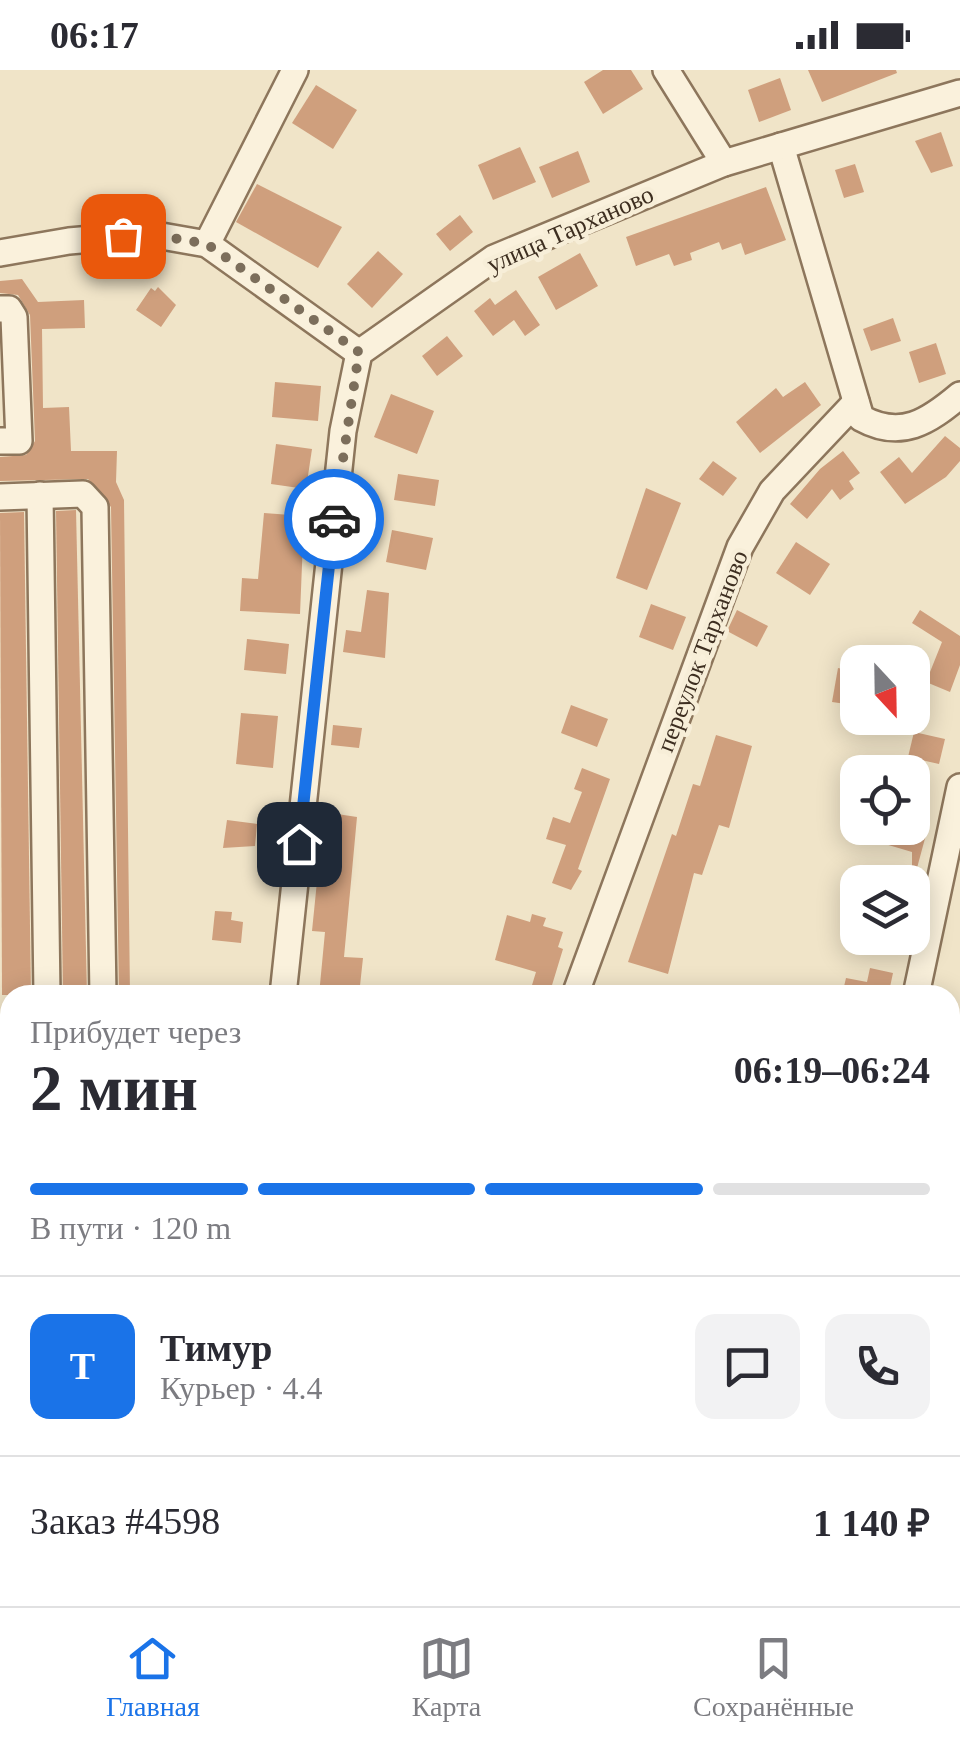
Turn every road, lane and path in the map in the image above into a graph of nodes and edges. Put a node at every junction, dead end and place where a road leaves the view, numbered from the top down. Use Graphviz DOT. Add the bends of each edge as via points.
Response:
graph roads {
  1 [pos="295,70"];
  2 [pos="666,70"];
  3 [pos="960,93"];
  4 [pos="780,146"];
  5 [pos="724,163"];
  6 [pos="207,244"];
  7 [pos="0,253"];
  8 [pos="0,309"];
  9 [pos="359,352"];
  10 [pos="960,395"];
  11 [pos="856,402"];
  12 [pos="0,441"];
  13 [pos="40,496"];
  14 [pos="0,497"];
  15 [pos="960,788"];
  16 [pos="47,985"];
  17 [pos="102,985"];
  18 [pos="284,985"];
  19 [pos="580,985"];
  20 [pos="918,985"];
  1 -- 6 [label="street"];
  2 -- 5 [label="street"];
  3 -- 4 [label="street, улица Тарханово"];
  4 -- 5 [label="street, улица Тарханово"];
  4 -- 11 [label="street"];
  5 -- 9 [label="street, улица Тарханово" via="494,258"];
  6 -- 7 [label="street" via="150,234"];
  6 -- 9 [label="street"];
  8 -- 12 [label="street" via="14,317 19,440"];
  9 -- 18 [label="street" via="344,431"];
  10 -- 11 [label="street" via="936,415 882,430 861,418"];
  11 -- 19 [label="street, переулок Тарханово" via="772,492 740,546"];
  13 -- 14 [label="street"];
  13 -- 16 [label="street"];
  13 -- 17 [label="street" via="82,494 95,507"];
  15 -- 20 [label="street"];
}
